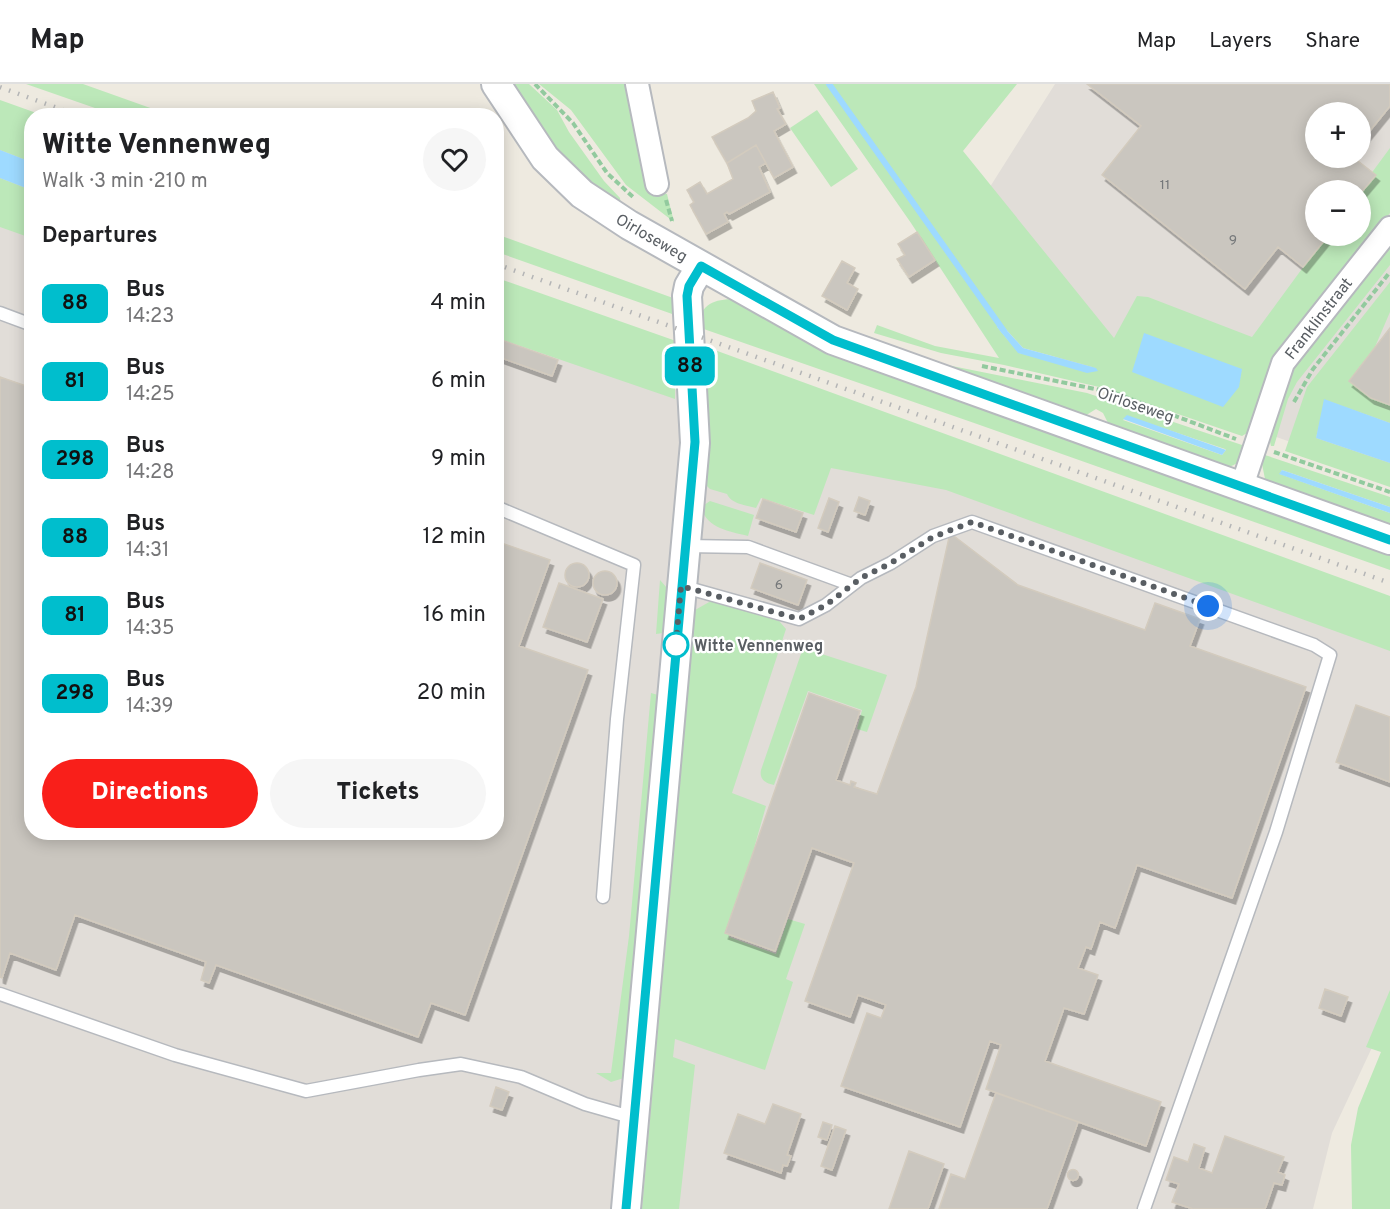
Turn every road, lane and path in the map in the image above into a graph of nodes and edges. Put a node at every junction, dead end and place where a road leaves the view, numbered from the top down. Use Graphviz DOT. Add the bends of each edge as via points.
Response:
graph roads {
  1 [pos="495,84"];
  2 [pos="535,84"];
  3 [pos="637,84"];
  4 [pos="657,184"];
  5 [pos="640,203"];
  6 [pos="666,222"];
  7 [pos="1390,228"];
  8 [pos="701,266"];
  9 [pos="1390,272"];
  10 [pos="0,313"];
  11 [pos="24,322"];
  12 [pos="973,364"];
  13 [pos="1291,408"];
  14 [pos="1280,442"];
  15 [pos="1266,449"];
  16 [pos="1242,486"];
  17 [pos="1390,492"];
  18 [pos="504,510"];
  19 [pos="1390,540"];
  20 [pos="684,546"];
  21 [pos="852,585"];
  22 [pos="681,586"];
  23 [pos="603,897"];
  24 [pos="0,994"];
  25 [pos="635,1118"];
  26 [pos="626,1209"];
  27 [pos="1144,1209"];
  1 -- 8 [label="street, Oirloseweg" via="544,158 582,194"];
  2 -- 5 [label="path, Oirloseweg" via="573,123 607,173"];
  3 -- 4 [label="street"];
  4 -- 6 [label="path, Oirloseweg" via="665,190 675,228"];
  7 -- 15 [label="street, Franklinstraat" via="1283,363"];
  8 -- 16 [label="street, Oirloseweg" via="833,340"];
  8 -- 20 [label="street" via="687,296 695,442"];
  9 -- 13 [label="path, Franklinstraat" via="1313,369"];
  10 -- 11 [label="lane"];
  12 -- 15 [label="path, Oirloseweg" via="1115,393"];
  14 -- 15 [label="path"];
  15 -- 16 [label="street, Franklinstraat"];
  15 -- 17 [label="path, Oirloseweg"];
  16 -- 19 [label="street, Oirloseweg"];
  18 -- 23 [label="lane" via="634,565"];
  20 -- 21 [label="lane" via="748,547"];
  20 -- 22 [label="street"];
  21 -- 22 [label="lane" via="799,619"];
  21 -- 27 [label="lane" via="933,537 972,522 1314,645 1330,655 1276,832"];
  22 -- 25 [label="street"];
  24 -- 25 [label="lane" via="175,1055 306,1091 461,1064 521,1077 585,1104"];
  25 -- 26 [label="street"];
}
